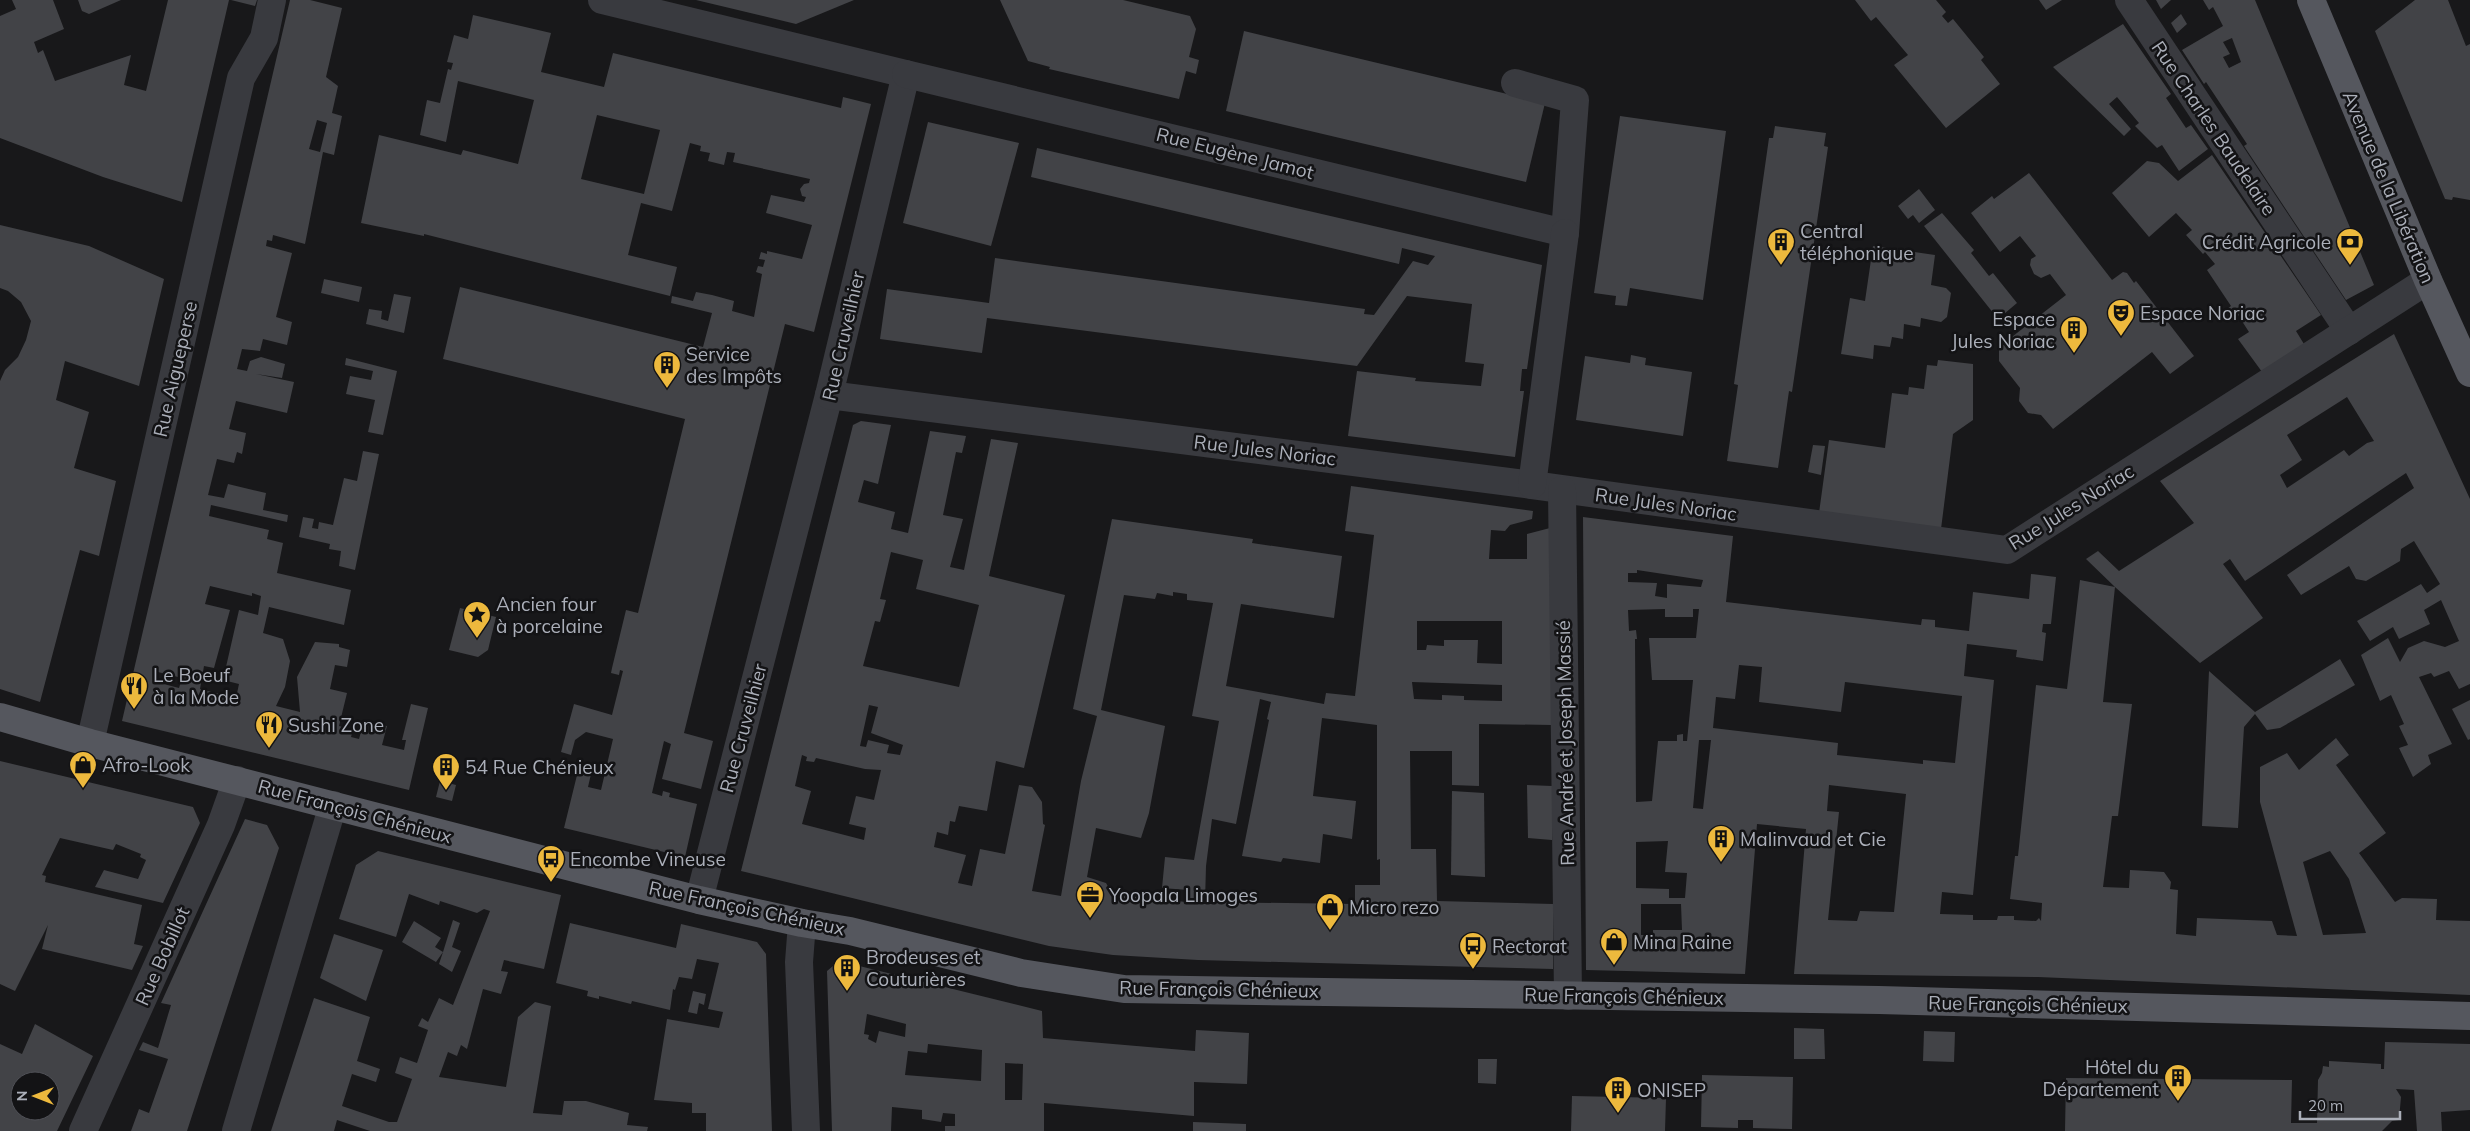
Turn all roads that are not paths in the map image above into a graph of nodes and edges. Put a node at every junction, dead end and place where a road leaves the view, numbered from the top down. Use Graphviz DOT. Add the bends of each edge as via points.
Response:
graph roads {
  1 [pos="272,0"];
  2 [pos="602,0"];
  3 [pos="2129,0"];
  4 [pos="2310,0"];
  5 [pos="906,74"];
  6 [pos="1515,83"];
  7 [pos="1565,233"];
  8 [pos="2428,280"];
  9 [pos="2349,331"];
  10 [pos="2470,372"];
  11 [pos="829,394"];
  12 [pos="1532,484"];
  13 [pos="1562,490"];
  14 [pos="0,717"];
  15 [pos="90,743"];
  16 [pos="238,780"];
  17 [pos="332,805"];
  18 [pos="699,900"];
  19 [pos="802,923"];
  20 [pos="1568,996"];
  21 [pos="2470,1016"];
  22 [pos="83,1131"];
  23 [pos="236,1131"];
  24 [pos="806,1131"];
  1 -- 15 [label="street, Rue Aigueperse" via="264,38 241,78"];
  2 -- 5 [label="street"];
  3 -- 9 [label="street, Rue Charles Baudelaire"];
  4 -- 8 [label="main road, Avenue de la Libération"];
  5 -- 7 [label="street, Rue Eugène Jamot"];
  5 -- 11 [label="street, Rue Cruveilhier"];
  6 -- 7 [label="street" via="1575,100"];
  7 -- 12 [label="street"];
  8 -- 9 [label="street, Rue Jules Noriac"];
  8 -- 10 [label="main road, Avenue de la Libération"];
  9 -- 13 [label="street, Rue Jules Noriac" via="2007,550"];
  11 -- 12 [label="street, Rue Jules Noriac"];
  11 -- 18 [label="street, Rue Cruveilhier"];
  12 -- 13 [label="street, Rue Jules Noriac"];
  13 -- 20 [label="street, Rue André et Joseph Massié"];
  14 -- 15 [label="main road, Rue François Chénieux"];
  15 -- 16 [label="main road, Rue François Chénieux"];
  16 -- 17 [label="main road, Rue François Chénieux"];
  16 -- 22 [label="street, Rue Bobillot" via="221,825"];
  17 -- 18 [label="main road, Rue François Chénieux"];
  17 -- 23 [label="street"];
  18 -- 19 [label="main road, Rue François Chénieux"];
  19 -- 20 [label="main road, Rue François Chénieux" via="850,931 1021,973 1124,989"];
  19 -- 24 [label="street" via="799,962"];
  20 -- 21 [label="main road, Rue François Chénieux" via="1879,1000"];
}
